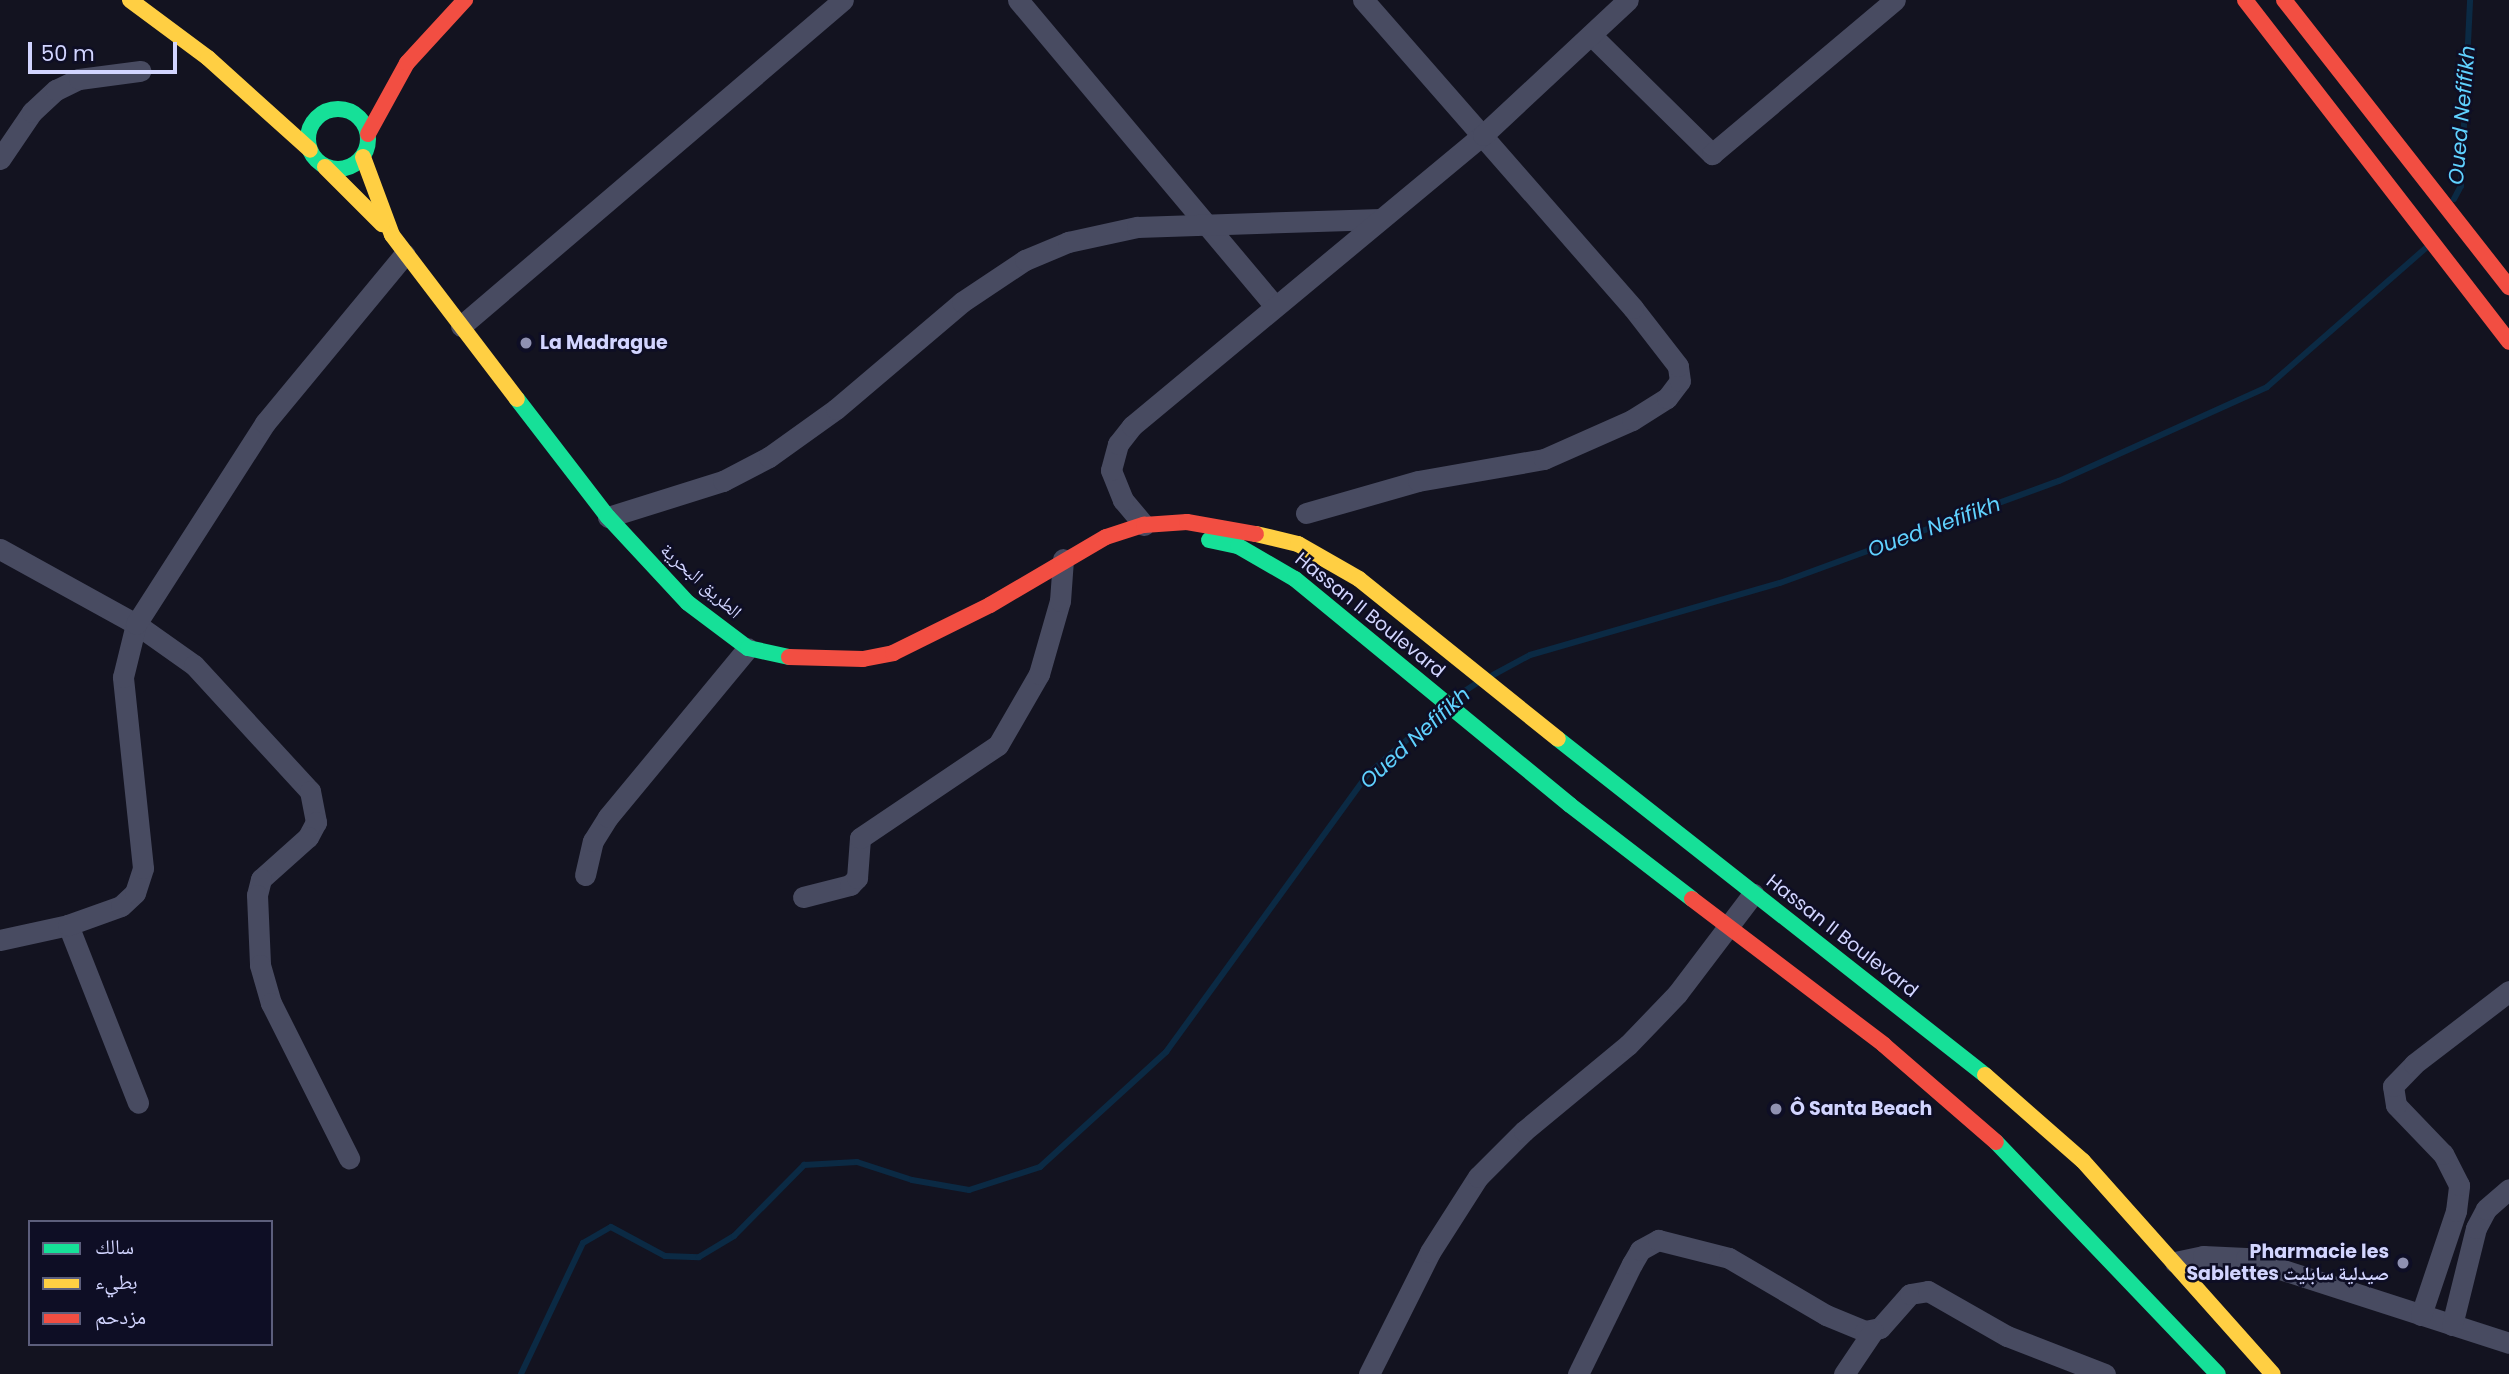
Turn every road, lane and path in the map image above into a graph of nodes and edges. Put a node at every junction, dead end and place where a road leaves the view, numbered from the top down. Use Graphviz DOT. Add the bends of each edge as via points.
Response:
graph roads {
  1 [pos="130,0"];
  2 [pos="465,0"];
  3 [pos="843,0"];
  4 [pos="1018,0"];
  5 [pos="1363,0"];
  6 [pos="1628,0"];
  7 [pos="1895,0"];
  8 [pos="2245,0"];
  9 [pos="2284,0"];
  10 [pos="1591,35"];
  11 [pos="407,63"];
  12 [pos="140,71"];
  13 [pos="232,80"];
  14 [pos="281,102"];
  15 [pos="302,108"];
  16 [pos="335,109"];
  17 [pos="368,134"];
  18 [pos="1483,135"];
  19 [pos="310,150"];
  20 [pos="363,156"];
  21 [pos="0,159"];
  22 [pos="325,167"];
  23 [pos="1381,219"];
  24 [pos="1205,223"];
  25 [pos="392,234"];
  26 [pos="405,254"];
  27 [pos="2509,287"];
  28 [pos="1273,304"];
  29 [pos="461,326"];
  30 [pos="2509,342"];
  31 [pos="1306,513"];
  32 [pos="608,517"];
  33 [pos="1144,525"];
  34 [pos="0,549"];
  35 [pos="1063,559"];
  36 [pos="136,624"];
  37 [pos="748,648"];
  38 [pos="585,875"];
  39 [pos="1754,894"];
  40 [pos="803,897"];
  41 [pos="68,925"];
  42 [pos="1729,926"];
  43 [pos="0,940"];
  44 [pos="2509,991"];
  45 [pos="138,1102"];
  46 [pos="349,1158"];
  47 [pos="2509,1189"];
  48 [pos="2459,1191"];
  49 [pos="2486,1209"];
  50 [pos="2175,1262"];
  51 [pos="2421,1315"];
  52 [pos="2452,1325"];
  53 [pos="1873,1331"];
  54 [pos="2509,1343"];
  55 [pos="2211,1372"];
  56 [pos="1369,1374"];
  57 [pos="1578,1374"];
  58 [pos="1844,1374"];
  59 [pos="2105,1374"];
  60 [pos="2273,1374"];
  1 -- 13 [label="main road"];
  2 -- 11 [label="main road"];
  3 -- 29 [label="street"];
  4 -- 24 [label="street"];
  5 -- 18 [label="street"];
  6 -- 10 [label="street"];
  7 -- 10 [label="street" via="1712,154"];
  8 -- 30 [label="main road"];
  9 -- 27 [label="main road"];
  10 -- 18 [label="street"];
  11 -- 16 [label="main road"];
  11 -- 17 [label="main road"];
  12 -- 21 [label="street" via="79,79 56,90 32,112"];
  13 -- 14 [label="main road"];
  13 -- 19 [label="main road"];
  15 -- 16 [label="main road"];
  16 -- 17 [label="main road" via="359,117"];
  16 -- 19 [label="main road" via="309,131"];
  17 -- 20 [label="main road"];
  18 -- 23 [label="street"];
  18 -- 31 [label="street" via="1633,307 1678,366 1680,381 1667,398 1632,420 1544,459 1418,481"];
  19 -- 22 [label="main road"];
  20 -- 22 [label="main road" via="339,170"];
  20 -- 25 [label="main road"];
  22 -- 25 [label="main road"];
  23 -- 24 [label="street"];
  23 -- 28 [label="street"];
  24 -- 28 [label="street"];
  24 -- 32 [label="street" via="1095,234 1035,255 962,302 836,409 769,457 723,481"];
  25 -- 26 [label="main road, الطريق البحرية"];
  26 -- 29 [label="main road, الطريق البحرية"];
  26 -- 36 [label="street" via="265,423"];
  28 -- 33 [label="street" via="1132,426 1118,444 1111,460 1113,481"];
  29 -- 32 [label="main road, الطريق البحرية"];
  32 -- 37 [label="main road, الطريق البحرية" via="688,603"];
  33 -- 35 [label="main road, الطريق البحرية" via="1106,537"];
  33 -- 39 [label="main road, Hassan II Boulevard" via="1187,522 1266,534 1325,557 1366,584"];
  33 -- 42 [label="main road, Hassan II Boulevard" via="1238,547 1270,562 1570,805"];
  34 -- 36 [label="street"];
  35 -- 37 [label="main road, الطريق البحرية" via="990,605 893,653 807,661"];
  35 -- 40 [label="street" via="1060,601 1039,674 998,744 860,838 857,878 850,885"];
  36 -- 41 [label="street" via="123,677 142,877 135,893 121,906"];
  36 -- 46 [label="street" via="194,665 310,791 316,822 308,837 261,879 257,895 260,965 271,1003"];
  37 -- 38 [label="street" via="608,817 593,841"];
  39 -- 42 [label="street"];
  39 -- 50 [label="main road, Hassan II Boulevard" via="2024,1106 2083,1161"];
  41 -- 43 [label="street"];
  41 -- 45 [label="street"];
  42 -- 55 [label="main road, Hassan II Boulevard" via="1973,1120 2048,1192"];
  42 -- 56 [label="street" via="1677,993 1628,1045 1524,1131 1478,1177 1430,1252"];
  44 -- 48 [label="street" via="2413,1064 2393,1086 2396,1105 2443,1154 2457,1175"];
  47 -- 49 [label="street"];
  48 -- 49 [label="street"];
  48 -- 51 [label="street"];
  49 -- 52 [label="street" via="2476,1228"];
  50 -- 51 [label="street" via="2203,1256 2246,1258"];
  50 -- 60 [label="main road, Hassan II Boulevard"];
  51 -- 52 [label="street"];
  52 -- 54 [label="street"];
  53 -- 57 [label="street" via="1826,1315 1729,1258 1658,1240 1636,1257"];
  53 -- 58 [label="street"];
  53 -- 59 [label="street" via="1921,1289 2007,1336"];
}
